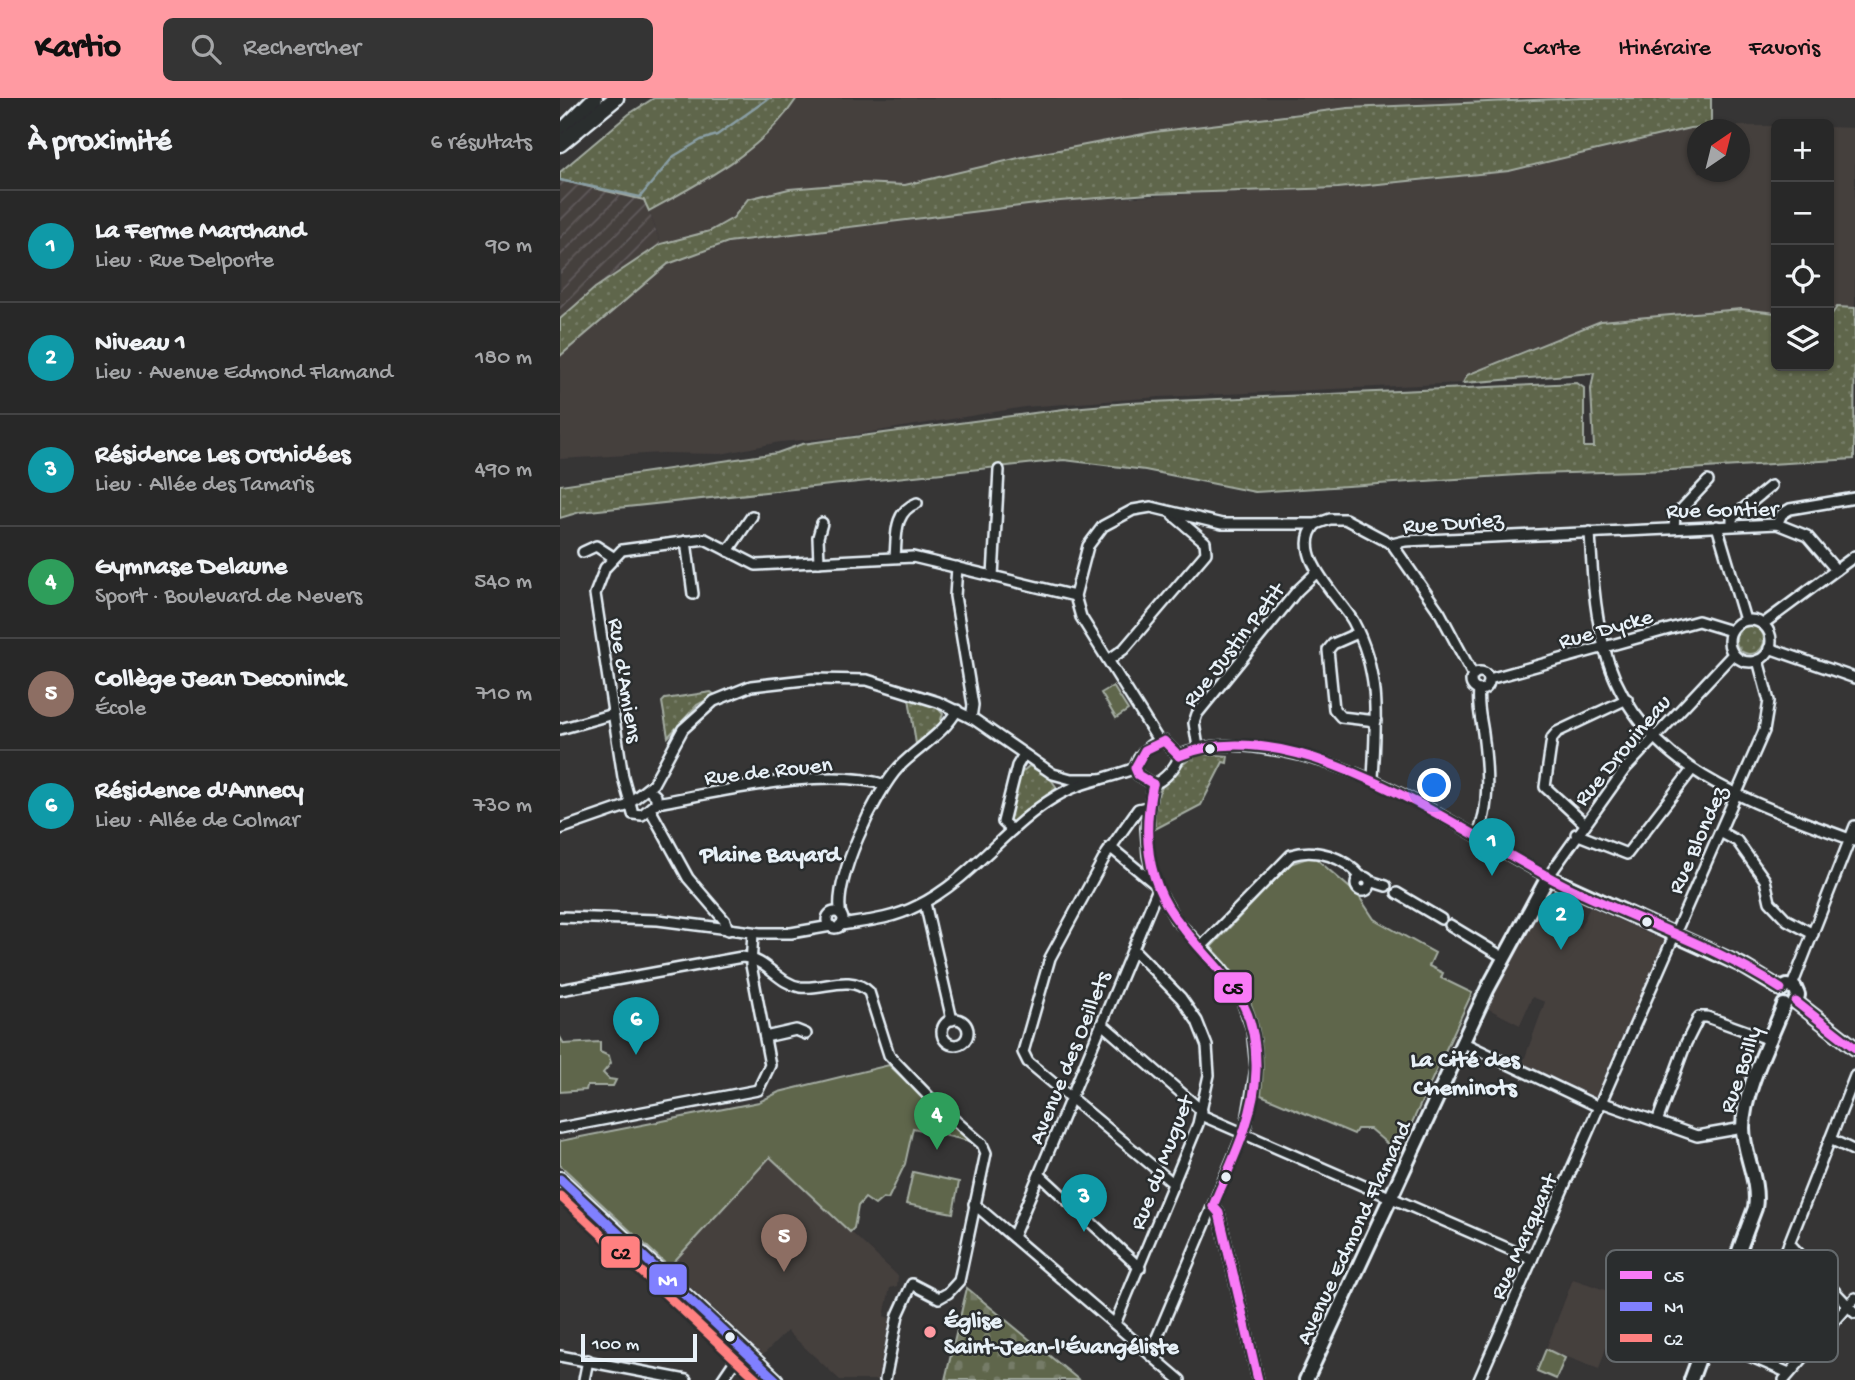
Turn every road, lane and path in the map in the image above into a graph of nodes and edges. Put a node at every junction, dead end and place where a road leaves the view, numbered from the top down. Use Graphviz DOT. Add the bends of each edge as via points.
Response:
graph roads {
  1 [pos="589,98"];
  2 [pos="595,98"];
  3 [pos="616,98"];
  4 [pos="560,130"];
  5 [pos="560,144"];
  6 [pos="999,470"];
  7 [pos="1708,481"];
  8 [pos="1771,486"];
  9 [pos="1855,498"];
  10 [pos="917,503"];
  11 [pos="1170,512"];
  12 [pos="752,516"];
  13 [pos="822,523"];
  14 [pos="1316,524"];
  15 [pos="1777,524"];
  16 [pos="1732,525"];
  17 [pos="1717,526"];
  18 [pos="1674,528"];
  19 [pos="1590,532"];
  20 [pos="686,541"];
  21 [pos="1392,544"];
  22 [pos="728,551"];
  23 [pos="583,552"];
  24 [pos="1855,556"];
  25 [pos="613,557"];
  26 [pos="895,558"];
  27 [pos="819,562"];
  28 [pos="957,567"];
  29 [pos="1836,570"];
  30 [pos="1317,572"];
  31 [pos="993,576"];
  32 [pos="694,594"];
  33 [pos="1075,596"];
  34 [pos="1745,620"];
  35 [pos="1763,624"];
  36 [pos="1731,631"];
  37 [pos="1359,633"];
  38 [pos="1604,647"];
  39 [pos="1769,648"];
  40 [pos="1733,654"];
  41 [pos="1110,659"];
  42 [pos="1758,660"];
  43 [pos="1473,675"];
  44 [pos="1855,678"];
  45 [pos="1489,679"];
  46 [pos="1479,690"];
  47 [pos="1627,699"];
  48 [pos="957,710"];
  49 [pos="613,714"];
  50 [pos="971,718"];
  51 [pos="1376,721"];
  52 [pos="560,729"];
  53 [pos="1653,736"];
  54 [pos="1158,740"];
  55 [pos="1198,747"];
  56 [pos="1179,755"];
  57 [pos="1023,756"];
  58 [pos="1135,768"];
  59 [pos="1692,771"];
  60 [pos="623,777"];
  61 [pos="1373,778"];
  62 [pos="1100,779"];
  63 [pos="1153,784"];
  64 [pos="885,785"];
  65 [pos="645,790"];
  66 [pos="1736,795"];
  67 [pos="630,803"];
  68 [pos="653,806"];
  69 [pos="1147,807"];
  70 [pos="1584,823"];
  71 [pos="1855,826"];
  72 [pos="560,829"];
  73 [pos="1012,830"];
  74 [pos="1720,832"];
  75 [pos="1576,834"];
  76 [pos="1477,836"];
  77 [pos="1852,840"];
  78 [pos="1110,847"];
  79 [pos="1548,877"];
  80 [pos="1386,886"];
  81 [pos="1156,887"];
  82 [pos="842,889"];
  83 [pos="1397,893"];
  84 [pos="925,902"];
  85 [pos="841,915"];
  86 [pos="829,916"];
  87 [pos="560,917"];
  88 [pos="1441,919"];
  89 [pos="1450,925"];
  90 [pos="836,926"];
  91 [pos="728,930"];
  92 [pos="753,933"];
  93 [pos="1813,934"];
  94 [pos="1675,935"];
  95 [pos="1201,947"];
  96 [pos="1133,949"];
  97 [pos="1503,957"];
  98 [pos="751,958"];
  99 [pos="1786,988"];
  100 [pos="560,990"];
  101 [pos="1790,1003"];
  102 [pos="952,1020"];
  103 [pos="1102,1024"];
  104 [pos="806,1034"];
  105 [pos="765,1037"];
  106 [pos="1771,1040"];
  107 [pos="1462,1042"];
  108 [pos="1855,1048"];
  109 [pos="1855,1076"];
  110 [pos="1072,1099"];
  111 [pos="1600,1104"];
  112 [pos="1202,1113"];
  113 [pos="1657,1122"];
  114 [pos="560,1128"];
  115 [pos="1743,1128"];
  116 [pos="1244,1133"];
  117 [pos="1830,1139"];
  118 [pos="1855,1151"];
  119 [pos="1040,1175"];
  120 [pos="560,1179"];
  121 [pos="1174,1184"];
  122 [pos="1391,1197"];
  123 [pos="974,1204"];
  124 [pos="1213,1206"];
  125 [pos="1013,1237"];
  126 [pos="1789,1243"];
  127 [pos="1739,1250"];
  128 [pos="1786,1250"];
  129 [pos="1796,1250"];
  130 [pos="1532,1259"];
  131 [pos="1140,1268"];
  132 [pos="1838,1295"];
  133 [pos="1855,1298"];
  134 [pos="1851,1309"];
  135 [pos="1838,1323"];
  136 [pos="1115,1324"];
  137 [pos="743,1349"];
  138 [pos="1150,1354"];
  139 [pos="560,1356"];
  140 [pos="588,1360"];
  141 [pos="1698,1362"];
  142 [pos="1757,1362"];
  143 [pos="1800,1362"];
  144 [pos="1786,1377"];
  145 [pos="666,1378"];
  146 [pos="584,1380"];
  147 [pos="686,1380"];
  148 [pos="722,1380"];
  149 [pos="776,1380"];
  150 [pos="885,1380"];
  151 [pos="1180,1380"];
  152 [pos="1258,1380"];
  153 [pos="1307,1380"];
  154 [pos="1479,1380"];
  155 [pos="1691,1380"];
  1 -- 4 [label="street"];
  2 -- 4 [label="main road"];
  3 -- 5 [label="main road"];
  6 -- 31 [label="street"];
  7 -- 18 [label="street" via="1676,514"];
  8 -- 16 [label="street" via="1732,518"];
  9 -- 15 [label="street" via="1790,509"];
  10 -- 26 [label="street" via="900,517"];
  11 -- 14 [label="street" via="1219,524"];
  11 -- 33 [label="street" via="1136,509 1094,534 1084,554"];
  11 -- 41 [label="street" via="1205,542 1205,555"];
  12 -- 22 [label="street"];
  13 -- 27 [label="street"];
  14 -- 21 [label="street, Rue Duriez" via="1325,519 1348,520"];
  14 -- 30 [label="street" via="1308,540"];
  15 -- 16 [label="street, Rue Gontier"];
  15 -- 29 [label="street, Rue Gontier" via="1807,536"];
  16 -- 17 [label="street, Rue Gontier"];
  17 -- 18 [label="street, Rue Gontier"];
  17 -- 34 [label="street"];
  18 -- 19 [label="street, Rue Gontier"];
  19 -- 21 [label="street, Rue Duriez"];
  19 -- 38 [label="street"];
  20 -- 22 [label="street" via="708,539"];
  20 -- 25 [label="street" via="626,549"];
  20 -- 32 [label="street"];
  21 -- 43 [label="street" via="1440,613"];
  22 -- 27 [label="street" via="756,565"];
  23 -- 25 [label="street" via="597,546"];
  24 -- 29 [label="street"];
  25 -- 49 [label="street, Rue d'Amiens" via="596,590"];
  26 -- 27 [label="street"];
  26 -- 28 [label="street" via="913,557"];
  28 -- 31 [label="street"];
  28 -- 50 [label="street" via="955,591 973,705"];
  29 -- 35 [label="street"];
  30 -- 37 [label="street"];
  30 -- 55 [label="street, Rue Justin Petit" via="1197,714"];
  31 -- 33 [label="street"];
  33 -- 41 [label="street" via="1082,617"];
  34 -- 35 [label="street"];
  34 -- 36 [label="street"];
  35 -- 39 [label="street" via="1770,635"];
  36 -- 38 [label="street, Rue Dycke" via="1698,621"];
  36 -- 40 [label="street" via="1728,643"];
  37 -- 51 [label="street" via="1373,677"];
  37 -- 51 [label="street" via="1328,650 1334,709 1341,717"];
  38 -- 45 [label="street, Rue Dycke"];
  38 -- 47 [label="street"];
  39 -- 42 [label="street"];
  39 -- 44 [label="street"];
  40 -- 42 [label="street" via="1745,661"];
  40 -- 53 [label="street, Rue Drouineau"];
  41 -- 54 [label="street"];
  42 -- 66 [label="street, Rue Blondez" via="1769,696 1768,719"];
  43 -- 45 [label="street, Rue Dycke" via="1483,672"];
  43 -- 46 [label="street" via="1471,683"];
  45 -- 46 [label="street" via="1487,687"];
  46 -- 76 [label="street" via="1486,775"];
  47 -- 53 [label="street"];
  47 -- 70 [label="street" via="1552,738 1546,789"];
  48 -- 50 [label="street"];
  48 -- 64 [label="street"];
  48 -- 65 [label="street" via="855,678 747,687 718,698 687,724"];
  49 -- 52 [label="street"];
  49 -- 60 [label="street, Rue d'Amiens"];
  50 -- 57 [label="street"];
  51 -- 61 [label="street"];
  53 -- 59 [label="street"];
  53 -- 70 [label="street, Rue Drouineau"];
  54 -- 56 [label="street"];
  54 -- 58 [label="street"];
  55 -- 56 [label="street"];
  55 -- 61 [label="street" via="1286,751"];
  56 -- 63 [label="street"];
  57 -- 62 [label="street" via="1061,777"];
  57 -- 73 [label="street" via="1003,822"];
  58 -- 62 [label="street"];
  58 -- 63 [label="street"];
  59 -- 66 [label="street"];
  59 -- 75 [label="street" via="1627,854"];
  60 -- 65 [label="street, Rue d'Amiens" via="631,786"];
  60 -- 67 [label="street, Rue d'Amiens"];
  61 -- 76 [label="street"];
  62 -- 73 [label="street" via="1056,796"];
  63 -- 69 [label="street"];
  64 -- 68 [label="street, Rue de Rouen" via="809,780"];
  64 -- 82 [label="street" via="864,823"];
  65 -- 67 [label="street"];
  65 -- 68 [label="street" via="655,794"];
  66 -- 74 [label="street, Rue Blondez"];
  66 -- 77 [label="street"];
  67 -- 68 [label="street, Rue de Rouen" via="632,813 639,816"];
  67 -- 72 [label="street"];
  68 -- 91 [label="street" via="684,873"];
  69 -- 78 [label="street" via="1134,813"];
  69 -- 81 [label="street" via="1147,849"];
  70 -- 75 [label="street, Rue Drouineau"];
  71 -- 77 [label="street"];
  73 -- 84 [label="street" via="961,877"];
  74 -- 93 [label="street" via="1737,841 1766,881 1769,901 1784,917"];
  74 -- 94 [label="street, Rue Blondez"];
  75 -- 79 [label="street, Rue Drouineau"];
  76 -- 79 [label="street"];
  77 -- 93 [label="street"];
  78 -- 81 [label="street"];
  78 -- 110 [label="street" via="1046,967 1023,1050 1028,1062"];
  79 -- 94 [label="street"];
  79 -- 97 [label="street, Avenue Edmond Flamand"];
  80 -- 95 [label="street" via="1365,879 1324,853 1291,855"];
  81 -- 95 [label="street" via="1176,920"];
  81 -- 96 [label="street, Avenue des Oeillets"];
  82 -- 85 [label="street"];
  82 -- 86 [label="street"];
  83 -- 88 [label="street"];
  84 -- 90 [label="street" via="879,920"];
  84 -- 102 [label="street"];
  85 -- 86 [label="street"];
  85 -- 90 [label="street"];
  86 -- 90 [label="street"];
  87 -- 91 [label="street" via="658,920"];
  89 -- 97 [label="street"];
  90 -- 92 [label="street"];
  91 -- 92 [label="street"];
  92 -- 98 [label="street"];
  93 -- 99 [label="street"];
  94 -- 99 [label="street"];
  94 -- 111 [label="street, Rue Blondez"];
  95 -- 116 [label="street" via="1235,987 1252,1029 1255,1073"];
  96 -- 103 [label="street, Avenue des Oeillets"];
  96 -- 112 [label="street, Rue du Muguet" via="1181,998 1201,1030 1209,1069"];
  97 -- 107 [label="street, Avenue Edmond Flamand"];
  98 -- 100 [label="street"];
  98 -- 105 [label="street"];
  98 -- 123 [label="street" via="797,986 848,982 866,989 874,1000 884,1045 892,1059 985,1149"];
  99 -- 101 [label="street" via="1779,999"];
  99 -- 101 [label="street" via="1798,993"];
  101 -- 106 [label="street, Rue Boilly"];
  101 -- 108 [label="street"];
  103 -- 110 [label="street, Avenue des Oeillets"];
  103 -- 112 [label="street"];
  104 -- 105 [label="street" via="796,1030"];
  105 -- 114 [label="street" via="770,1071 757,1092"];
  106 -- 113 [label="street" via="1699,1017"];
  106 -- 115 [label="street, Rue Boilly" via="1748,1100"];
  107 -- 111 [label="street, Rue Boilly"];
  107 -- 122 [label="street, Avenue Edmond Flamand"];
  109 -- 117 [label="street"];
  110 -- 119 [label="street, Avenue des Oeillets"];
  110 -- 121 [label="street"];
  111 -- 113 [label="street, Rue Boilly"];
  111 -- 130 [label="street, Rue Marquant"];
  112 -- 116 [label="street"];
  112 -- 121 [label="street, Rue du Muguet"];
  113 -- 115 [label="street, Rue Boilly" via="1697,1136"];
  115 -- 127 [label="street" via="1756,1203"];
  116 -- 122 [label="street"];
  116 -- 124 [label="street"];
  117 -- 118 [label="street"];
  117 -- 126 [label="street"];
  119 -- 125 [label="street, Avenue des Oeillets"];
  119 -- 131 [label="street"];
  120 -- 137 [label="street"];
  121 -- 131 [label="street, Rue du Muguet"];
  122 -- 130 [label="street"];
  122 -- 153 [label="street, Avenue Edmond Flamand"];
  123 -- 125 [label="street"];
  123 -- 150 [label="street" via="959,1281 939,1298 912,1284 896,1322"];
  124 -- 138 [label="street"];
  124 -- 152 [label="street" via="1219,1213"];
  125 -- 136 [label="street"];
  126 -- 128 [label="street"];
  126 -- 129 [label="street"];
  130 -- 154 [label="street, Rue Marquant"];
  131 -- 136 [label="street, Rue du Muguet"];
  132 -- 134 [label="street"];
  133 -- 134 [label="street"];
  134 -- 135 [label="street"];
  136 -- 138 [label="street"];
  137 -- 148 [label="street"];
  137 -- 149 [label="street"];
  138 -- 151 [label="street"];
  139 -- 140 [label="street"];
  140 -- 145 [label="street"];
  140 -- 146 [label="street"];
  141 -- 155 [label="street"];
  142 -- 144 [label="street"];
  143 -- 144 [label="street"];
  145 -- 147 [label="street"];
}
